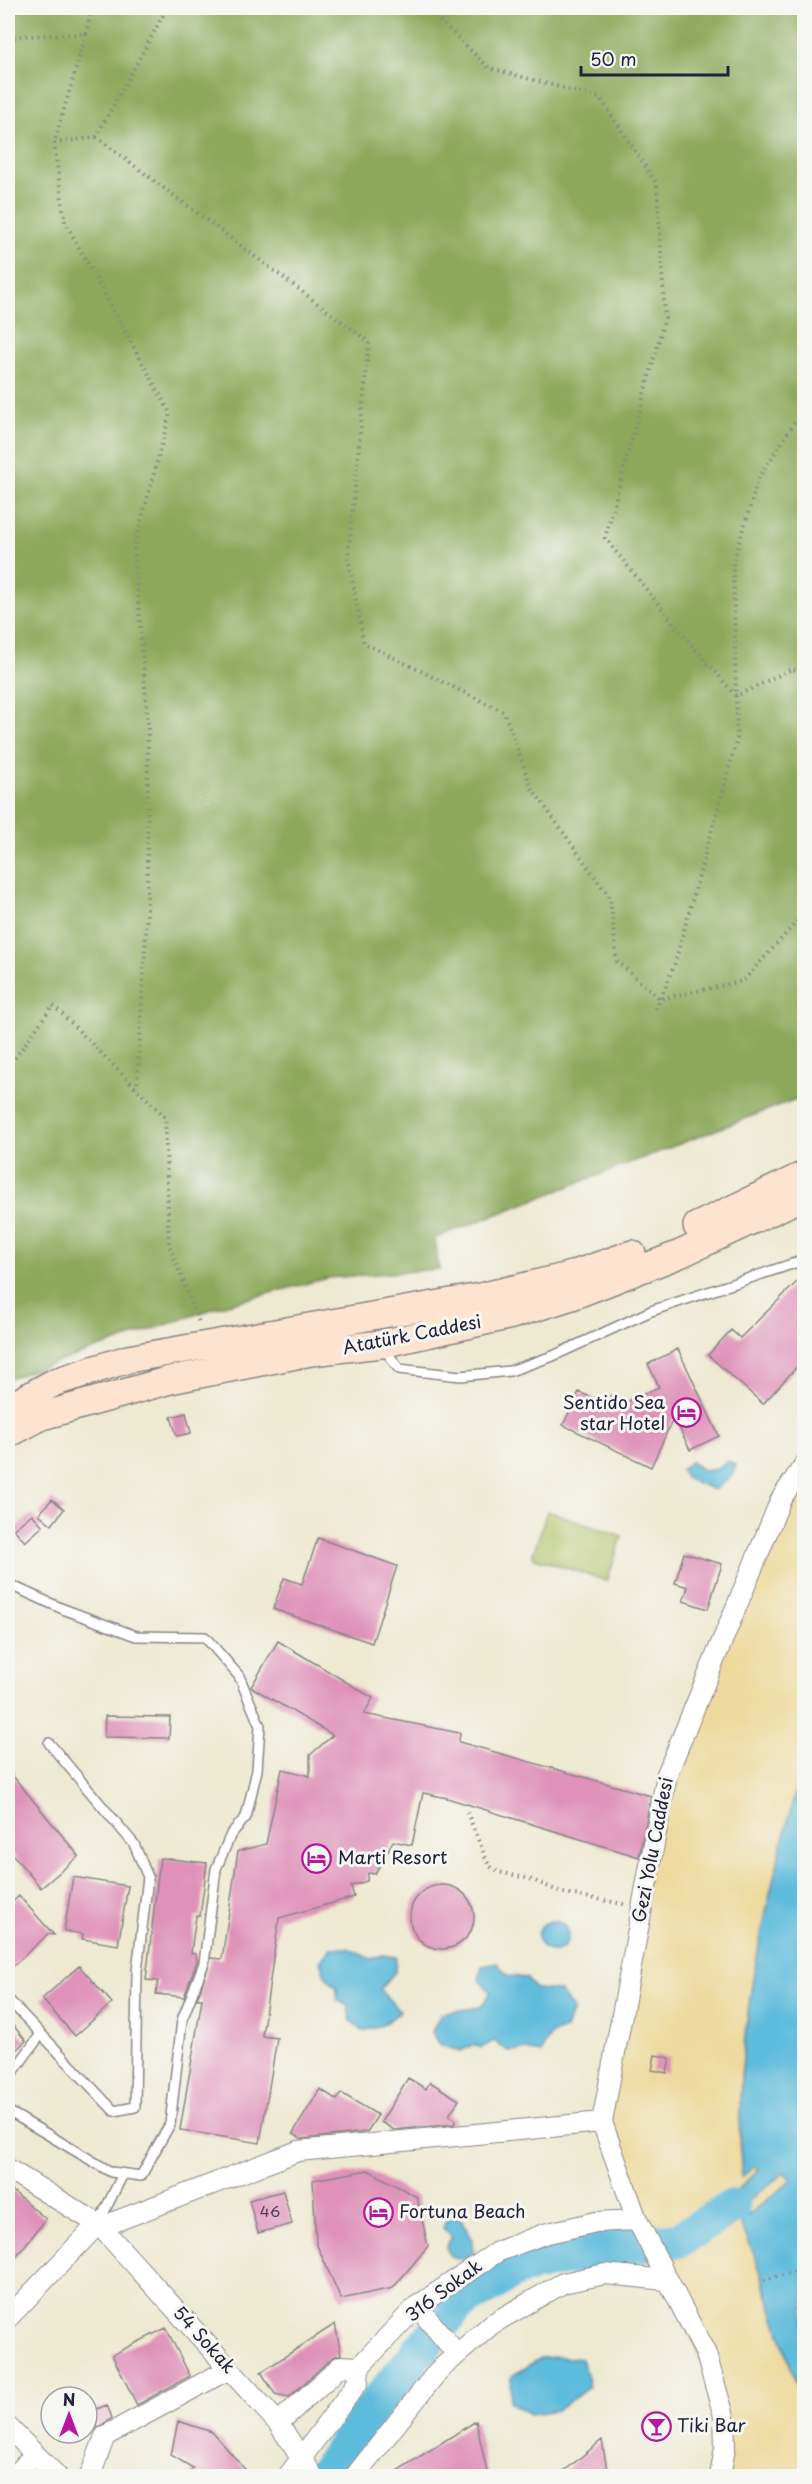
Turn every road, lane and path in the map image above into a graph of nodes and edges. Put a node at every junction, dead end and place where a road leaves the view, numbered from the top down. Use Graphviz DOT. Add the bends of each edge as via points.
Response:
graph roads {
  1 [pos="92,8"];
  2 [pos="167,8"];
  3 [pos="427,8"];
  4 [pos="86,34"];
  5 [pos="8,39"];
  6 [pos="96,137"];
  7 [pos="54,143"];
  8 [pos="804,408"];
  9 [pos="804,672"];
  10 [pos="736,696"];
  11 [pos="804,914"];
  12 [pos="660,999"];
  13 [pos="656,1009"];
  14 [pos="8,1068"];
  15 [pos="137,1088"];
  16 [pos="804,1175"];
  17 [pos="804,1196"];
  18 [pos="804,1260"];
  19 [pos="381,1344"];
  20 [pos="208,1345"];
  21 [pos="8,1408"];
  22 [pos="8,1434"];
  23 [pos="804,1465"];
  24 [pos="8,1584"];
  25 [pos="48,1743"];
  26 [pos="467,1812"];
  27 [pos="642,1908"];
  28 [pos="8,2000"];
  29 [pos="41,2034"];
  30 [pos="8,2079"];
  31 [pos="8,2111"];
  32 [pos="602,2122"];
  33 [pos="8,2169"];
  34 [pos="123,2174"];
  35 [pos="100,2225"];
  36 [pos="640,2225"];
  37 [pos="804,2270"];
  38 [pos="663,2272"];
  39 [pos="764,2280"];
  40 [pos="421,2311"];
  41 [pos="8,2318"];
  42 [pos="452,2348"];
  43 [pos="359,2367"];
  44 [pos="229,2369"];
  45 [pos="278,2423"];
  46 [pos="8,2427"];
  47 [pos="35,2454"];
  48 [pos="302,2470"];
  49 [pos="15,2476"];
  50 [pos="57,2476"];
  51 [pos="90,2476"];
  52 [pos="355,2476"];
  53 [pos="720,2476"];
  1 -- 4 [label="path"];
  2 -- 6 [label="path"];
  3 -- 10 [label="path" via="489,68 600,98 657,184 665,318 605,538"];
  4 -- 5 [label="path"];
  4 -- 7 [label="path"];
  6 -- 7 [label="path"];
  6 -- 12 [label="path" via="369,342 348,558 364,643 504,712 531,787 610,898 617,961"];
  7 -- 15 [label="path" via="65,222 170,413 134,548 148,726 147,914"];
  8 -- 10 [label="path" via="759,477 733,563"];
  9 -- 10 [label="path" via="792,669"];
  10 -- 12 [label="path" via="737,739 674,966"];
  11 -- 12 [label="path" via="743,981"];
  12 -- 13 [label="path"];
  14 -- 15 [label="path" via="53,1005"];
  15 -- 20 [label="path" via="165,1117 169,1245"];
  16 -- 20 [label="street, Atatürk Caddesi" via="663,1242 568,1276 480,1297"];
  17 -- 19 [label="street, Atatürk Caddesi" via="681,1254 572,1296 513,1315"];
  18 -- 19 [label="lane" via="651,1311 510,1371 460,1376 399,1369"];
  19 -- 22 [label="street, Atatürk Caddesi" via="310,1352 170,1380 42,1416"];
  20 -- 21 [label="street, Atatürk Caddesi" via="128,1359 55,1382"];
  23 -- 27 [label="street, Gezi Yolu Caddesi" via="781,1499 667,1774"];
  24 -- 34 [label="lane" via="136,1636 205,1637 239,1676 260,1726 257,1770 246,1817 231,1834 216,1869 204,1963 182,2020 170,2124 141,2176"];
  25 -- 29 [label="lane" via="134,1844 147,1877 137,1971 135,2107 114,2111"];
  26 -- 27 [label="path" via="489,1866 499,1872 530,1879 563,1893"];
  27 -- 32 [label="street, Gezi Yolu Caddesi"];
  28 -- 29 [label="lane"];
  29 -- 30 [label="lane"];
  31 -- 34 [label="lane" via="111,2172"];
  32 -- 35 [label="street" via="298,2151"];
  32 -- 36 [label="street"];
  33 -- 35 [label="street, 54 Sokak"];
  34 -- 35 [label="lane"];
  35 -- 41 [label="street"];
  35 -- 44 [label="street, 54 Sokak"];
  36 -- 38 [label="street"];
  36 -- 40 [label="street, 316 Sokak" via="596,2222 544,2234 497,2252"];
  37 -- 39 [label="path"];
  38 -- 42 [label="street" via="605,2274 563,2283"];
  38 -- 53 [label="street" via="706,2354 724,2416 725,2448"];
  40 -- 42 [label="street"];
  40 -- 43 [label="street, 316 Sokak"];
  42 -- 52 [label="street"];
  43 -- 45 [label="street" via="340,2366"];
  43 -- 48 [label="street, 316 Sokak" via="358,2382"];
  44 -- 45 [label="street, 54 Sokak"];
  44 -- 51 [label="street" via="105,2436"];
  45 -- 48 [label="street, 54 Sokak"];
  46 -- 47 [label="street"];
  47 -- 49 [label="street"];
  47 -- 50 [label="street"];
}
